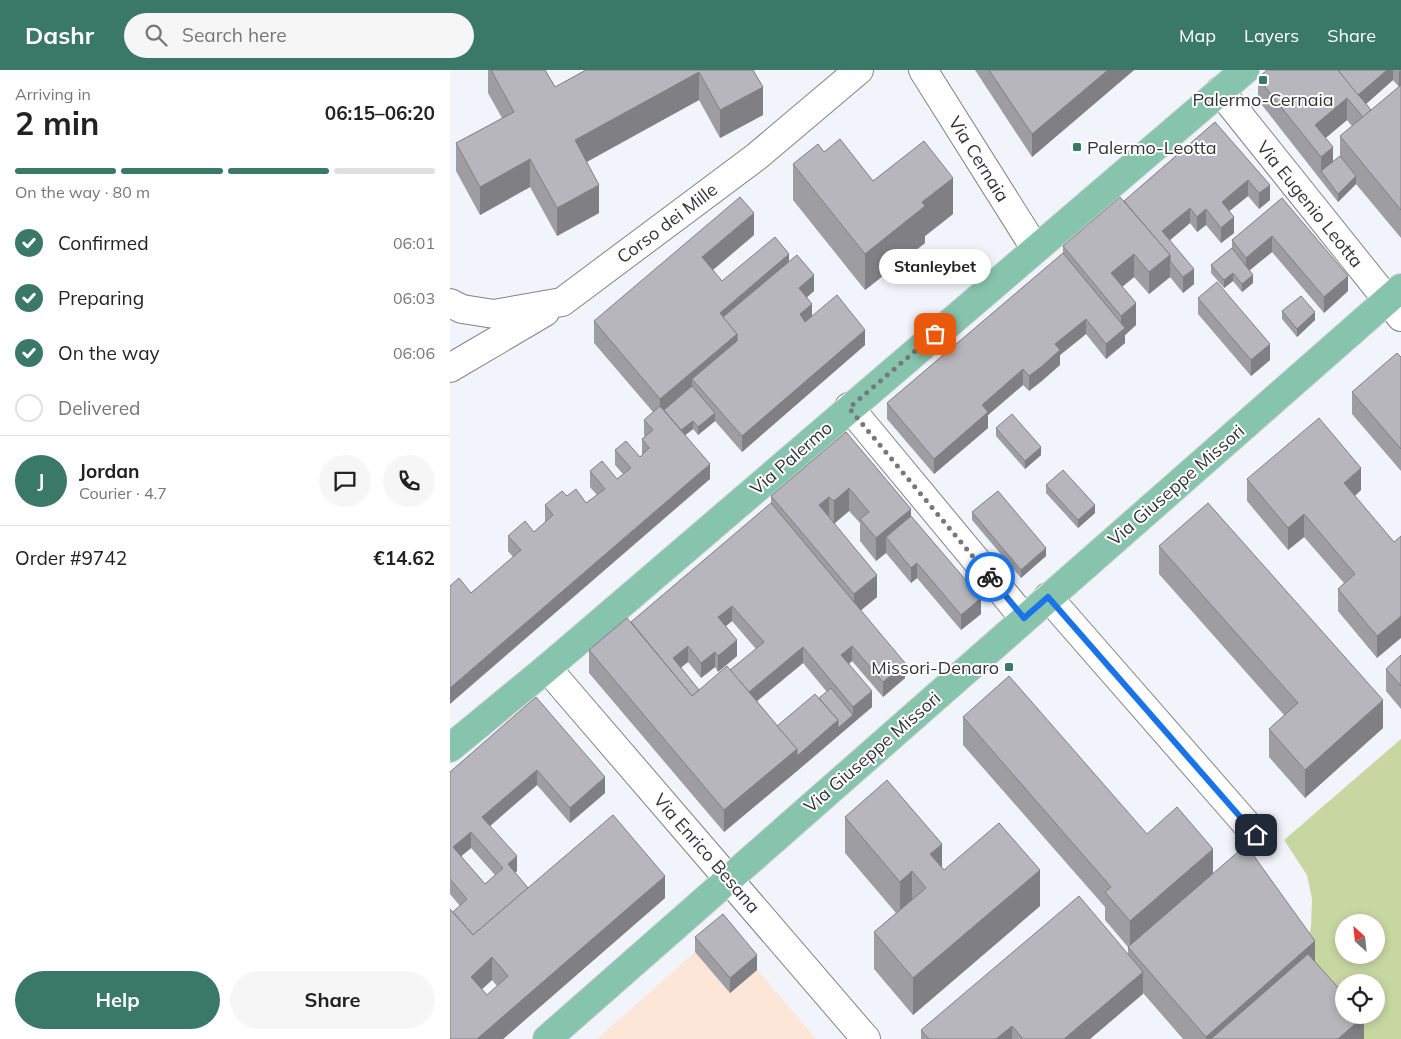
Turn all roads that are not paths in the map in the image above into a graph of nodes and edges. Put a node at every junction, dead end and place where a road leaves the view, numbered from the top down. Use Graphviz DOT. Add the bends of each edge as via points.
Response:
graph roads {
  1 [pos="859,70"];
  2 [pos="923,70"];
  3 [pos="1245,70"];
  4 [pos="1220,91"];
  5 [pos="1036,248"];
  6 [pos="562,302"];
  7 [pos="1396,302"];
  8 [pos="450,303"];
  9 [pos="450,368"];
  10 [pos="849,408"];
  11 [pos="1048,597"];
  12 [pos="1024,618"];
  13 [pos="547,668"];
  14 [pos="450,748"];
  15 [pos="1256,835"];
  16 [pos="728,877"];
  17 [pos="547,1039"];
  18 [pos="866,1039"];
  1 -- 6 [label="street, Corso dei Mille" via="756,157"];
  2 -- 5 [label="street, Via Cernaia"];
  3 -- 4 [label="main road, Via Palermo"];
  4 -- 5 [label="main road, Via Palermo"];
  4 -- 7 [label="street, Via Eugenio Leotta"];
  5 -- 10 [label="main road, Via Palermo"];
  6 -- 8 [label="street, Corso dei Mille" via="494,314 462,309"];
  6 -- 9 [label="street"];
  7 -- 11 [label="main road, Via Giuseppe Missori"];
  10 -- 12 [label="street"];
  10 -- 13 [label="main road, Via Palermo"];
  11 -- 12 [label="main road, Via Giuseppe Missori"];
  11 -- 15 [label="street"];
  12 -- 16 [label="main road, Via Giuseppe Missori"];
  13 -- 14 [label="main road, Via Palermo"];
  13 -- 16 [label="street, Via Enrico Besana"];
  16 -- 17 [label="main road, Via Giuseppe Missori"];
  16 -- 18 [label="street, Via Enrico Besana"];
}
